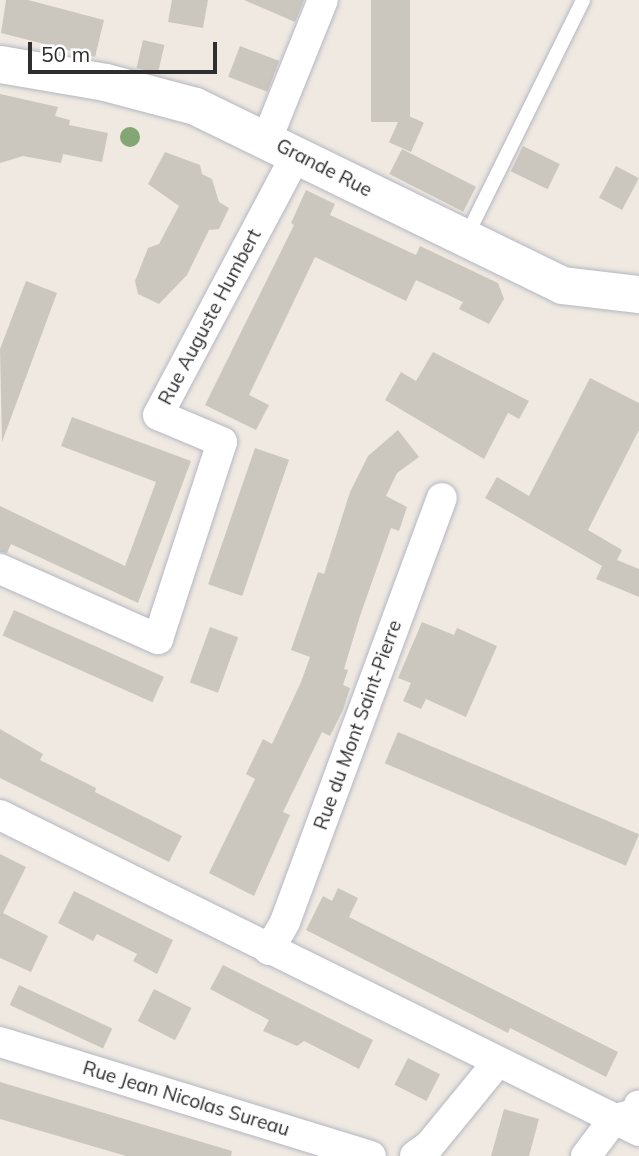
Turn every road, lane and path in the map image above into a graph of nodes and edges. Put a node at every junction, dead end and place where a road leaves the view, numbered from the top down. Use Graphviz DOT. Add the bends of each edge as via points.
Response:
graph roads {
  1 [pos="323,0"];
  2 [pos="583,0"];
  3 [pos="0,64"];
  4 [pos="282,146"];
  5 [pos="466,238"];
  6 [pos="624,293"];
  7 [pos="639,311"];
  8 [pos="442,498"];
  9 [pos="0,569"];
  10 [pos="0,815"];
  11 [pos="269,950"];
  12 [pos="0,1042"];
  13 [pos="498,1063"];
  14 [pos="631,1119"];
  15 [pos="372,1156"];
  16 [pos="415,1156"];
  17 [pos="586,1156"];
  1 -- 4 [label="street"];
  2 -- 5 [label="lane"];
  3 -- 4 [label="street, Grande Rue" via="105,82 195,106"];
  4 -- 5 [label="street, Grande Rue"];
  4 -- 9 [label="street, Rue Auguste Humbert" via="158,415 222,442 158,639"];
  5 -- 6 [label="street, Grande Rue" via="562,285"];
  6 -- 7 [label="street"];
  8 -- 11 [label="street, Rue du Mont Saint-Pierre" via="290,909"];
  10 -- 11 [label="street"];
  11 -- 13 [label="street"];
  12 -- 15 [label="street, Rue Jean Nicolas Sureau"];
  13 -- 14 [label="street"];
  13 -- 16 [label="street" via="429,1146"];
  14 -- 17 [label="street"];
}
